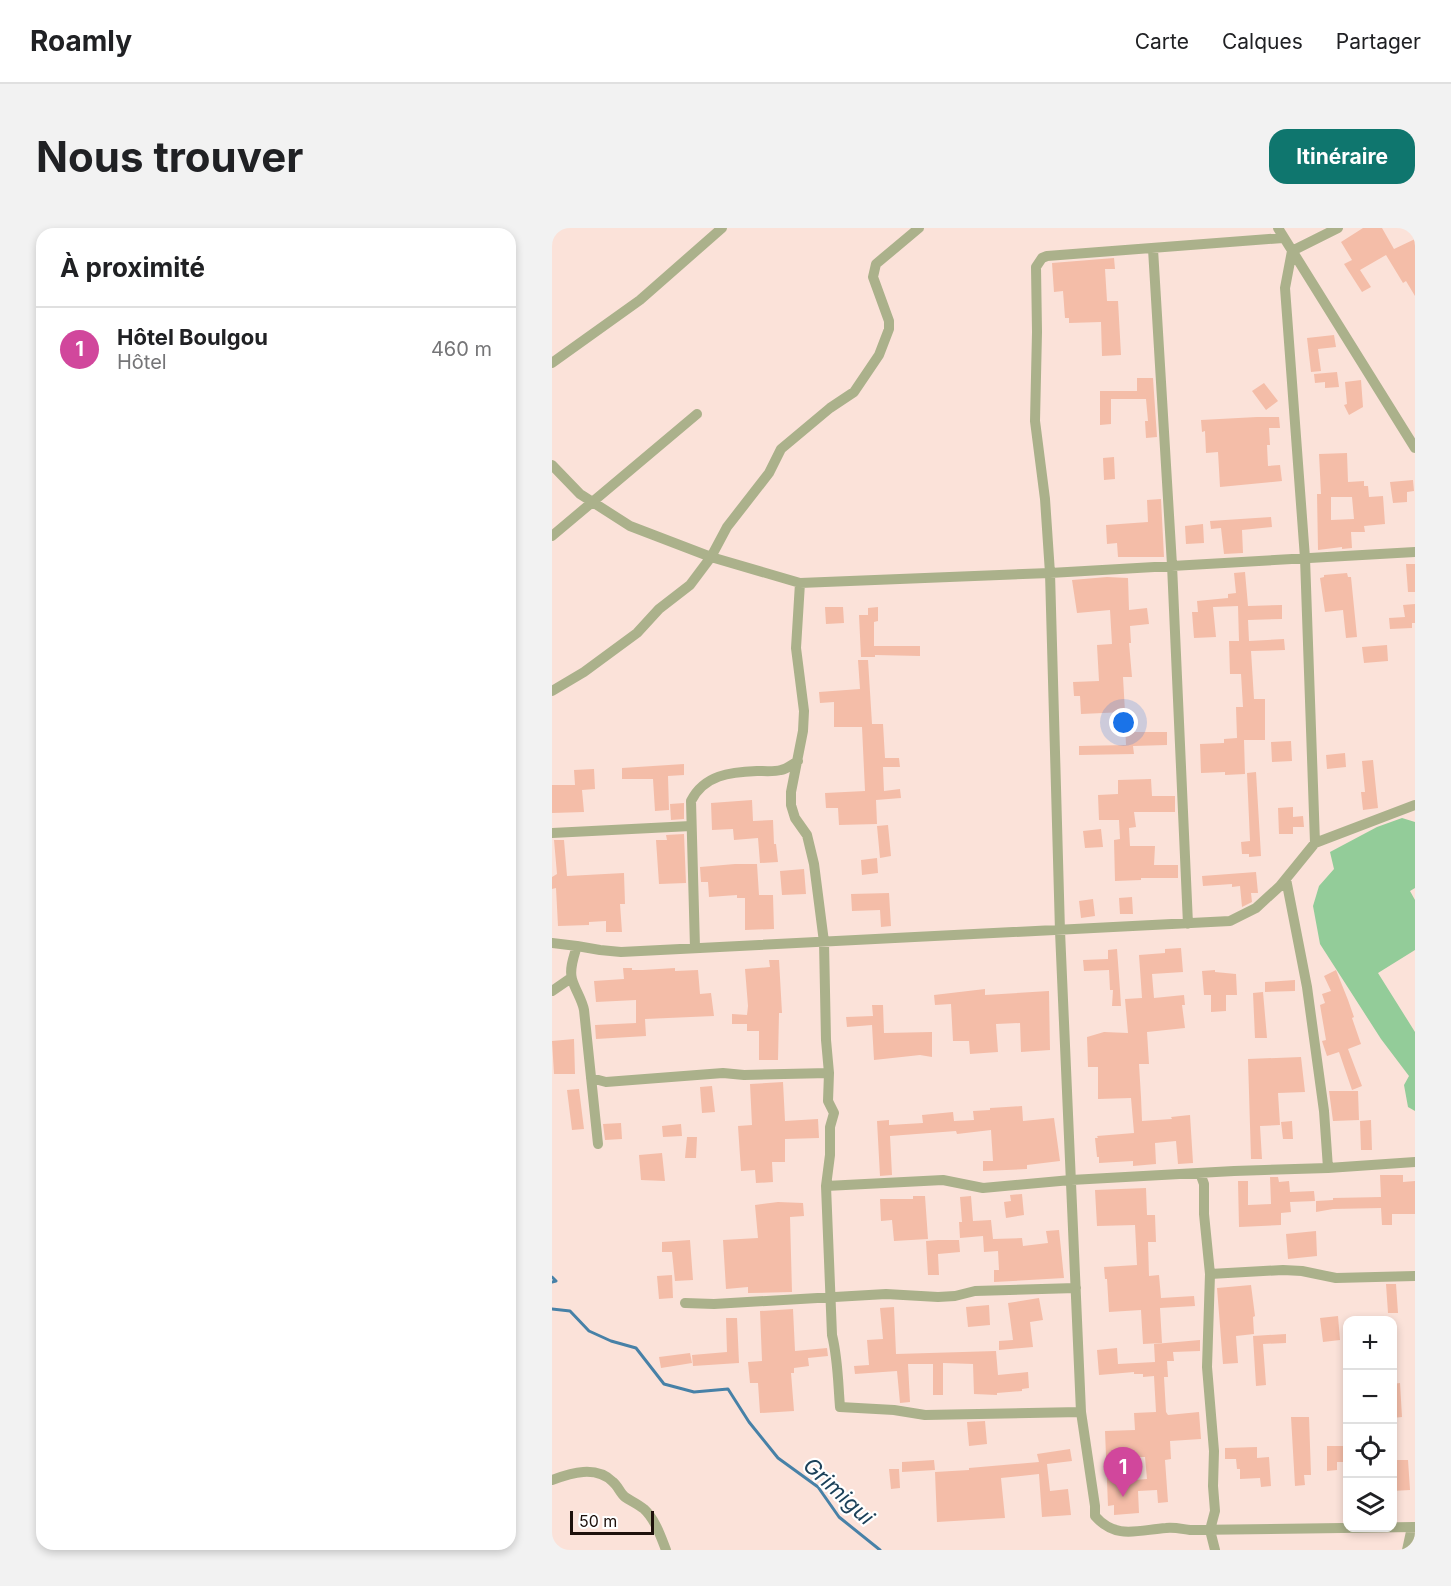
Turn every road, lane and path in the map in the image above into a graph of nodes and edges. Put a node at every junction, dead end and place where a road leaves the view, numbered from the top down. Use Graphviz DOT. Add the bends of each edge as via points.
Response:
graph roads {
  1 [pos="722,228"];
  2 [pos="919,228"];
  3 [pos="1338,228"];
  4 [pos="1281,233"];
  5 [pos="1153,249"];
  6 [pos="1292,251"];
  7 [pos="552,363"];
  8 [pos="697,414"];
  9 [pos="1415,448"];
  10 [pos="552,465"];
  11 [pos="592,502"];
  12 [pos="552,536"];
  13 [pos="1415,552"];
  14 [pos="711,557"];
  15 [pos="1305,558"];
  16 [pos="1172,565"];
  17 [pos="1050,573"];
  18 [pos="800,583"];
  19 [pos="552,691"];
  20 [pos="798,761"];
  21 [pos="1415,805"];
  22 [pos="691,826"];
  23 [pos="552,833"];
  24 [pos="1315,843"];
  25 [pos="1286,879"];
  26 [pos="1188,924"];
  27 [pos="1060,931"];
  28 [pos="824,942"];
  29 [pos="552,943"];
  30 [pos="577,946"];
  31 [pos="695,948"];
  32 [pos="571,978"];
  33 [pos="552,991"];
  34 [pos="829,1073"];
  35 [pos="591,1078"];
  36 [pos="598,1144"];
  37 [pos="1415,1162"];
  38 [pos="1328,1168"];
  39 [pos="1200,1173"];
  40 [pos="1071,1180"];
  41 [pos="826,1186"];
  42 [pos="1210,1274"];
  43 [pos="1415,1276"];
  44 [pos="1076,1288"];
  45 [pos="832,1298"];
  46 [pos="685,1303"];
  47 [pos="1081,1412"];
  48 [pos="552,1480"];
  49 [pos="1414,1527"];
  50 [pos="1210,1530"];
  51 [pos="666,1550"];
  52 [pos="1215,1550"];
  53 [pos="1407,1550"];
  1 -- 7 [label="street" via="640,300"];
  2 -- 14 [label="street" via="876,264 873,277 890,321 879,356 854,392 781,449 768,473 727,526"];
  3 -- 6 [label="street"];
  4 -- 5 [label="street"];
  4 -- 6 [label="street"];
  5 -- 16 [label="street"];
  5 -- 17 [label="street" via="1047,256 1036,267 1035,421"];
  6 -- 9 [label="street"];
  6 -- 15 [label="street" via="1284,300"];
  8 -- 11 [label="street"];
  10 -- 11 [label="street"];
  11 -- 12 [label="street"];
  11 -- 14 [label="street" via="630,526"];
  13 -- 15 [label="street"];
  14 -- 18 [label="street"];
  14 -- 19 [label="street" via="690,585 659,609 637,633"];
  15 -- 16 [label="street"];
  15 -- 24 [label="street"];
  16 -- 17 [label="street"];
  16 -- 26 [label="street"];
  17 -- 18 [label="street"];
  17 -- 27 [label="street"];
  18 -- 20 [label="street" via="796,648 804,711"];
  20 -- 22 [label="street" via="782,770 743,771 704,783 691,801"];
  20 -- 28 [label="street" via="791,805 807,835 814,864"];
  21 -- 24 [label="street"];
  22 -- 23 [label="street"];
  22 -- 31 [label="street"];
  24 -- 25 [label="street"];
  25 -- 26 [label="street" via="1256,908 1230,921"];
  25 -- 38 [label="street" via="1307,987"];
  26 -- 27 [label="street"];
  27 -- 28 [label="street"];
  27 -- 40 [label="street"];
  28 -- 31 [label="street"];
  28 -- 34 [label="street"];
  29 -- 30 [label="street"];
  30 -- 31 [label="street" via="621,952"];
  30 -- 32 [label="street"];
  32 -- 33 [label="street"];
  32 -- 35 [label="street" via="584,1010"];
  34 -- 35 [label="street" via="723,1073 606,1082"];
  34 -- 41 [label="street" via="828,1101 834,1113"];
  35 -- 36 [label="street"];
  37 -- 38 [label="street"];
  38 -- 39 [label="street"];
  39 -- 40 [label="street"];
  39 -- 42 [label="street"];
  40 -- 41 [label="street" via="983,1188 943,1180"];
  40 -- 44 [label="street"];
  41 -- 45 [label="street"];
  42 -- 43 [label="street" via="1283,1270 1336,1278"];
  42 -- 50 [label="street" via="1207,1367 1215,1511"];
  44 -- 45 [label="street" via="975,1291 938,1297 886,1294"];
  44 -- 47 [label="street"];
  45 -- 46 [label="street"];
  45 -- 47 [label="street" via="840,1407 926,1414"];
  47 -- 50 [label="street" via="1095,1516 1100,1522 1125,1532"];
  48 -- 51 [label="street" via="568,1474 601,1474 646,1510"];
  49 -- 50 [label="street"];
  49 -- 53 [label="street"];
  50 -- 52 [label="street"];
}
